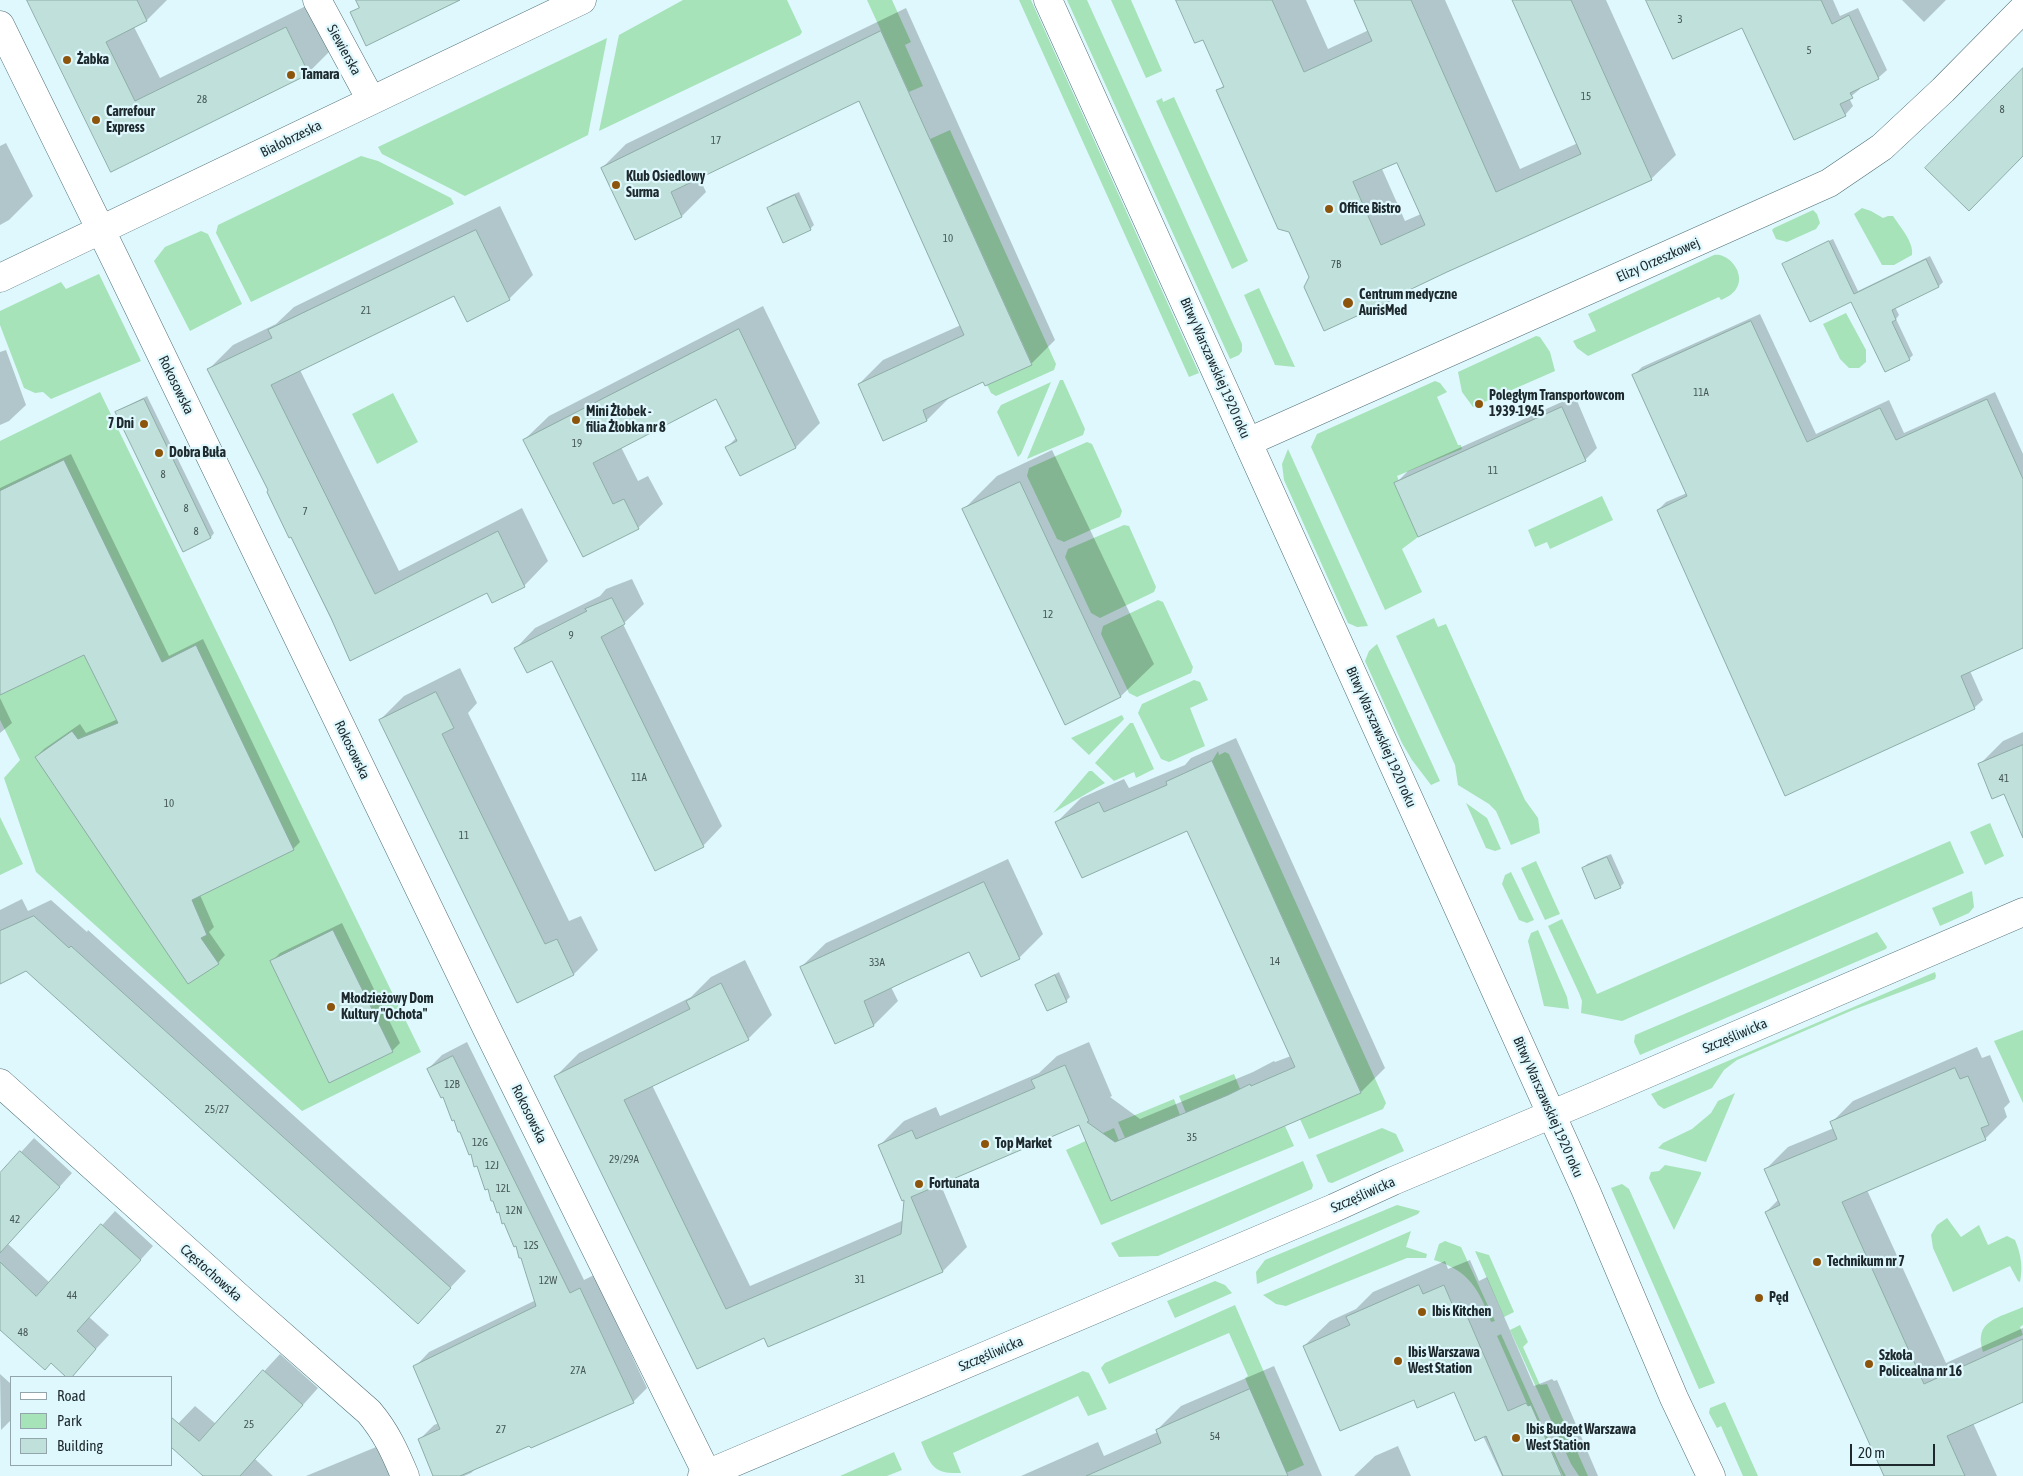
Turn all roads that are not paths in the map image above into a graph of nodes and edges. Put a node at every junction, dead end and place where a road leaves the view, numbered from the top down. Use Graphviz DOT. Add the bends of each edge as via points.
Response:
graph roads {
  1 [pos="317,0"];
  2 [pos="582,0"];
  3 [pos="1048,0"];
  4 [pos="2023,9"];
  5 [pos="0,25"];
  6 [pos="371,100"];
  7 [pos="101,230"];
  8 [pos="0,278"];
  9 [pos="1248,442"];
  10 [pos="2023,912"];
  11 [pos="0,1083"];
  12 [pos="1551,1115"];
  13 [pos="705,1475"];
  14 [pos="405,1476"];
  15 [pos="1711,1476"];
  1 -- 6 [label="street, Siewierska"];
  2 -- 6 [label="street, Białobrzeska"];
  3 -- 9 [label="street, Bitwy Warszawskiej 1920 roku"];
  4 -- 9 [label="street, Elizy Orzeszkowej" via="1882,147 1829,183"];
  5 -- 7 [label="street, Rokosowska"];
  6 -- 7 [label="street, Białobrzeska"];
  7 -- 8 [label="street, Białobrzeska"];
  7 -- 13 [label="street, Rokosowska"];
  9 -- 12 [label="street, Bitwy Warszawskiej 1920 roku"];
  10 -- 12 [label="street, Szczęśliwicka"];
  11 -- 14 [label="street, Częstochowska" via="369,1412 392,1443"];
  12 -- 13 [label="street, Szczęśliwicka"];
  12 -- 15 [label="street, Bitwy Warszawskiej 1920 roku"];
}
